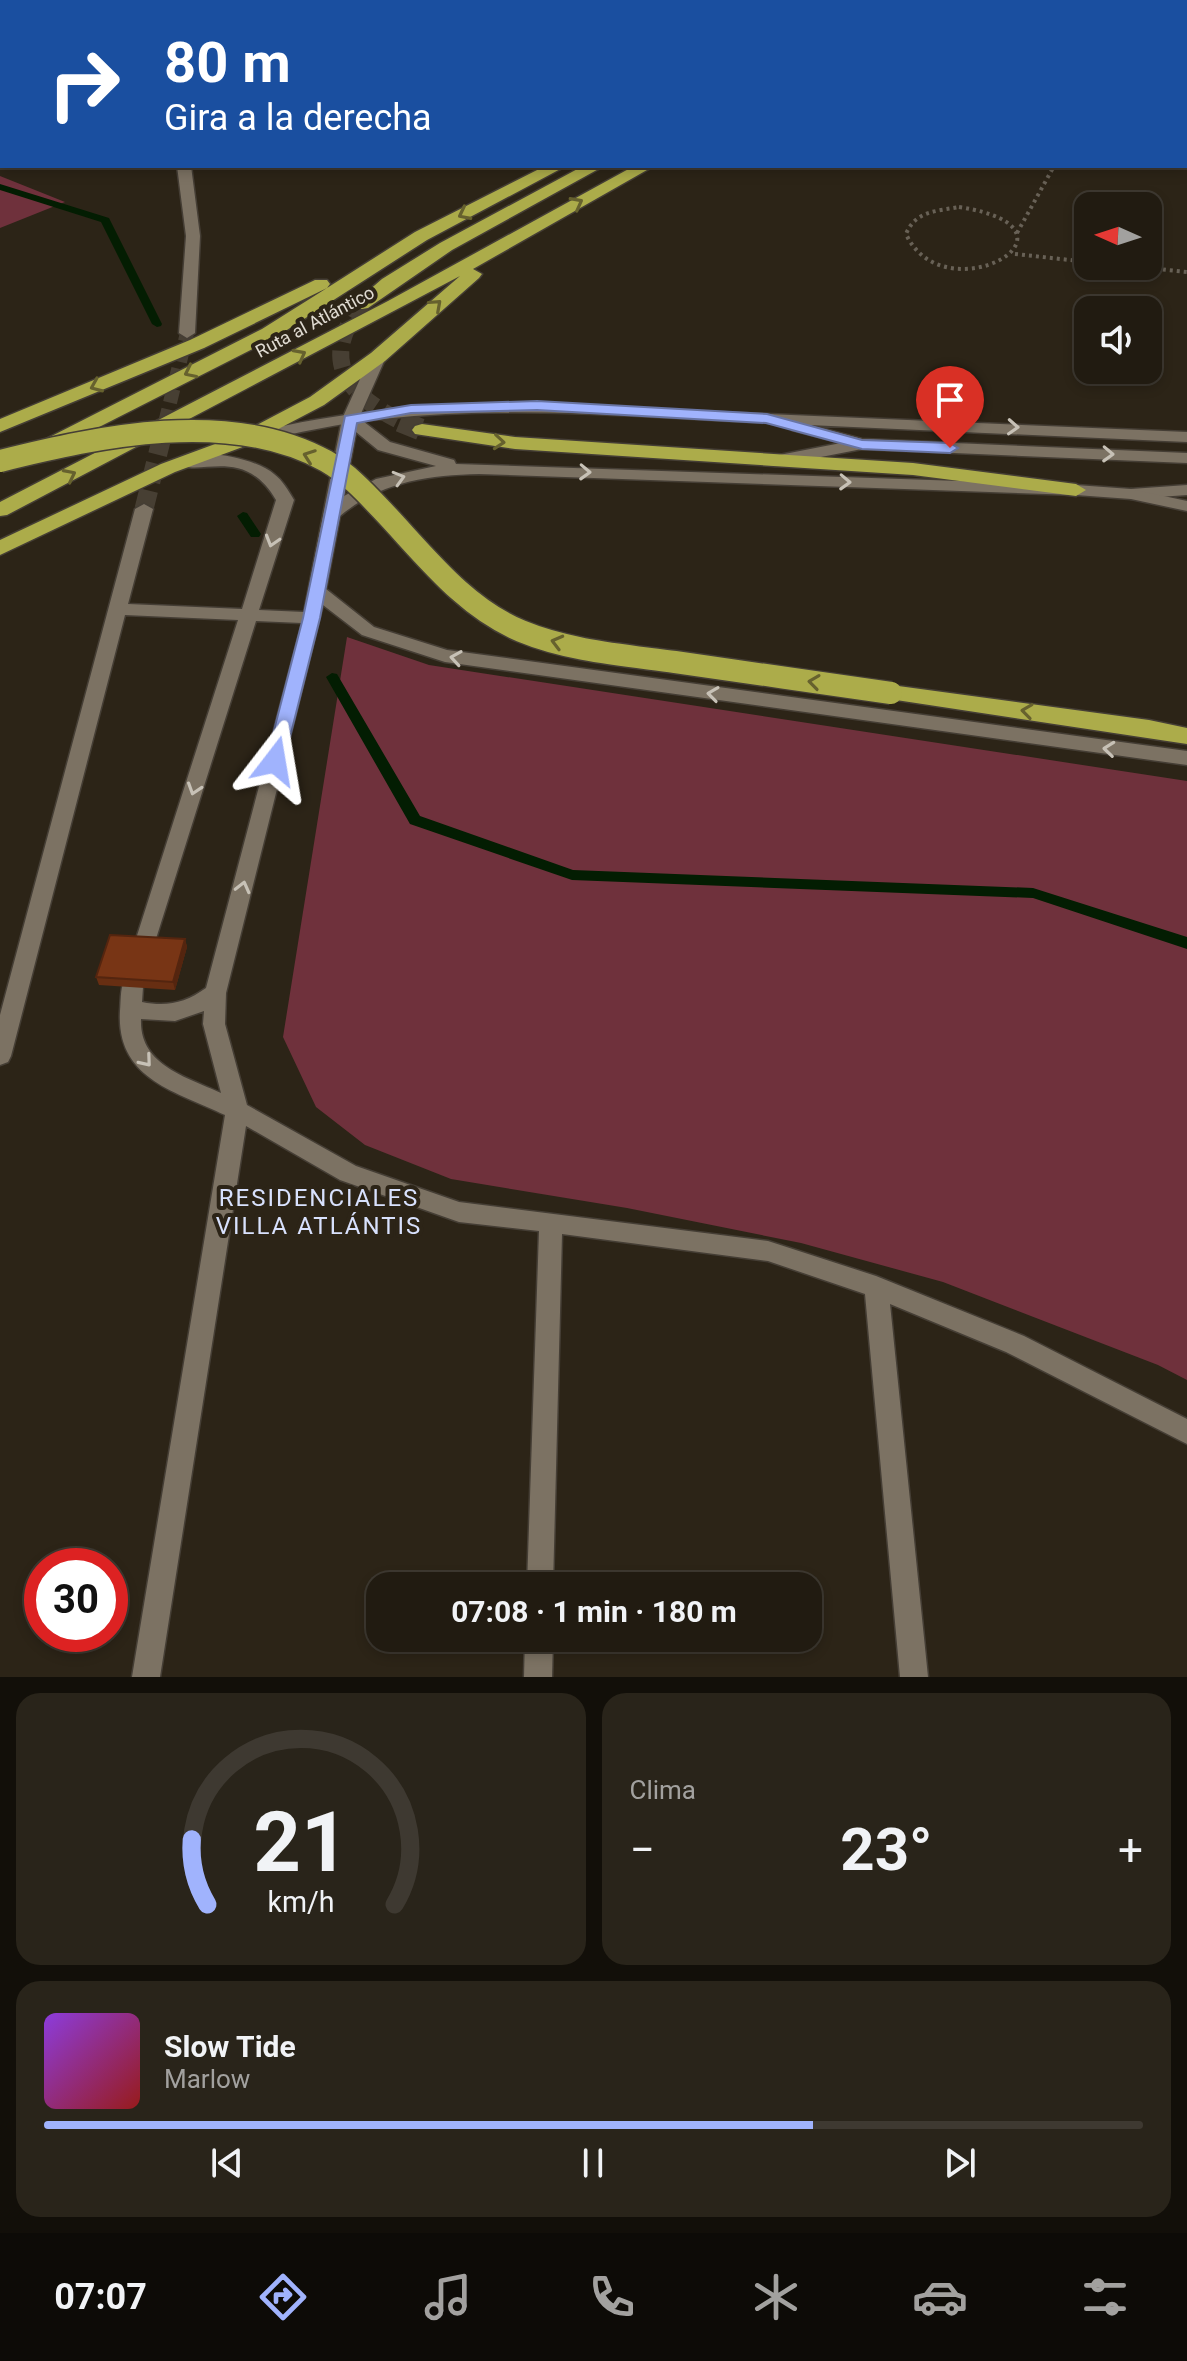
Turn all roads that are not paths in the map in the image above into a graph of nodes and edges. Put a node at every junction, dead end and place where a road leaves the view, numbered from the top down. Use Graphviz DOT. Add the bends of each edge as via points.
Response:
graph roads {
  1 [pos="184,168"];
  2 [pos="554,168"];
  3 [pos="592,168"];
  4 [pos="642,168"];
  5 [pos="528,230"];
  6 [pos="421,236"];
  7 [pos="362,304"];
  8 [pos="187,333"];
  9 [pos="378,357"];
  10 [pos="767,418"];
  11 [pos="350,419"];
  12 [pos="0,426"];
  13 [pos="422,430"];
  14 [pos="1187,437"];
  15 [pos="241,441"];
  16 [pos="862,444"];
  17 [pos="1187,458"];
  18 [pos="0,461"];
  19 [pos="773,461"];
  20 [pos="184,462"];
  21 [pos="479,469"];
  22 [pos="0,471"];
  23 [pos="1076,490"];
  24 [pos="1187,490"];
  25 [pos="1131,494"];
  26 [pos="1187,506"];
  27 [pos="144,509"];
  28 [pos="0,510"];
  29 [pos="332,514"];
  30 [pos="0,548"];
  31 [pos="316,590"];
  32 [pos="118,609"];
  33 [pos="250,614"];
  34 [pos="312,618"];
  35 [pos="1187,736"];
  36 [pos="1187,758"];
  37 [pos="144,945"];
  38 [pos="215,993"];
  39 [pos="0,1056"];
  40 [pos="237,1110"];
  41 [pos="551,1224"];
  42 [pos="876,1287"];
  43 [pos="1187,1432"];
  44 [pos="540,1572"];
  45 [pos="539,1652"];
  46 [pos="146,1677"];
  47 [pos="538,1677"];
  48 [pos="914,1677"];
  1 -- 8 [label="street" via="193,236"];
  2 -- 6 [label="highway, Ruta al Atlántico, one-way"];
  3 -- 7 [label="highway" via="426,258"];
  5 -- 4 [label="highway, Ruta al Atlántico, one-way"];
  9 -- 5 [label="highway, one-way"];
  28 -- 5 [label="highway, Ruta al Atlántico, one-way"];
  6 -- 12 [label="highway, one-way" via="197,344"];
  6 -- 22 [label="highway, Ruta al Atlántico, one-way" via="269,333"];
  9 -- 11 [label="street"];
  9 -- 15 [label="highway" via="317,401"];
  10 -- 11 [label="street" via="537,406 411,409"];
  10 -- 14 [label="street, one-way"];
  10 -- 16 [label="street"];
  11 -- 15 [label="street"];
  11 -- 21 [label="street" via="384,446"];
  11 -- 29 [label="street"];
  13 -- 19 [label="highway, one-way" via="515,443"];
  15 -- 20 [label="highway"];
  16 -- 17 [label="street, one-way"];
  16 -- 19 [label="street"];
  35 -- 18 [label="highway, one-way, bridge" via="553,642 493,618 459,591 355,481 316,457 267,442 170,430 101,436"];
  19 -- 23 [label="highway" via="955,473"];
  20 -- 30 [label="highway"];
  20 -- 33 [label="street, one-way" via="230,460 250,465 273,480 285,500"];
  21 -- 23 [label="street, one-way"];
  29 -- 21 [label="street, one-way" via="348,499 409,474"];
  23 -- 25 [label="street"];
  24 -- 25 [label="street"];
  25 -- 26 [label="street"];
  27 -- 32 [label="street"];
  29 -- 31 [label="street"];
  31 -- 34 [label="street"];
  36 -- 31 [label="street, one-way" via="445,656 368,631"];
  32 -- 33 [label="street"];
  32 -- 39 [label="street"];
  33 -- 34 [label="street"];
  33 -- 37 [label="street, one-way"];
  38 -- 34 [label="street, one-way"];
  38 -- 40 [label="street" via="214,1024"];
  38 -- 40 [label="street, one-way" via="175,1014 152,1014 132,997 133,1043 156,1073"];
  40 -- 41 [label="street" via="348,1173 459,1212"];
  40 -- 46 [label="street"];
  41 -- 42 [label="street" via="768,1251"];
  41 -- 44 [label="street"];
  42 -- 43 [label="street" via="1015,1344"];
  42 -- 48 [label="street"];
  45 -- 47 [label="street"];
}
